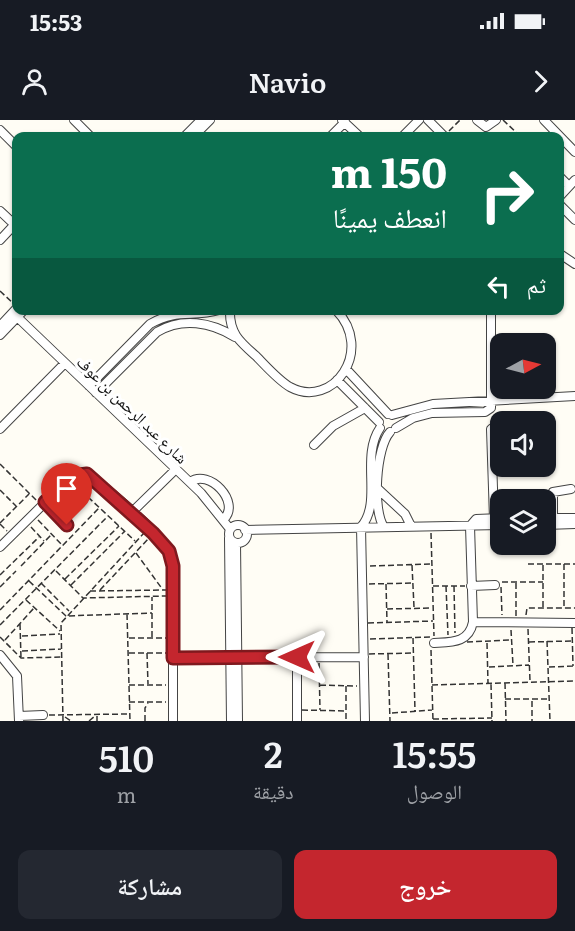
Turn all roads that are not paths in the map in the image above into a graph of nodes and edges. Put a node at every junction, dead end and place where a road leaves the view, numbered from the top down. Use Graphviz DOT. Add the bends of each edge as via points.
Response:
graph roads {
  1 [pos="74,120"];
  2 [pos="81,120"];
  3 [pos="201,120"];
  4 [pos="210,120"];
  5 [pos="419,120"];
  6 [pos="428,120"];
  7 [pos="477,120"];
  8 [pos="496,120"];
  9 [pos="544,120"];
  10 [pos="344,121"];
  11 [pos="0,130"];
  12 [pos="352,130"];
  13 [pos="86,132"];
  14 [pos="93,132"];
  15 [pos="189,132"];
  16 [pos="198,132"];
  17 [pos="354,132"];
  18 [pos="407,132"];
  19 [pos="440,132"];
  20 [pos="556,132"];
  21 [pos="564,141"];
  22 [pos="12,142"];
  23 [pos="575,152"];
  24 [pos="564,210"];
  25 [pos="0,211"];
  26 [pos="575,220"];
  27 [pos="12,221"];
  28 [pos="12,228"];
  29 [pos="0,240"];
  30 [pos="12,315"];
  31 [pos="13,315"];
  32 [pos="20,315"];
  33 [pos="168,315"];
  34 [pos="231,315"];
  35 [pos="341,315"];
  36 [pos="491,315"];
  37 [pos="0,326"];
  38 [pos="492,333"];
  39 [pos="0,335"];
  40 [pos="235,336"];
  41 [pos="65,363"];
  42 [pos="346,369"];
  43 [pos="338,380"];
  44 [pos="89,386"];
  45 [pos="96,393"];
  46 [pos="575,396"];
  47 [pos="556,397"];
  48 [pos="493,399"];
  49 [pos="365,408"];
  50 [pos="390,415"];
  51 [pos="380,425"];
  52 [pos="0,429"];
  53 [pos="393,430"];
  54 [pos="314,444"];
  55 [pos="176,469"];
  56 [pos="190,482"];
  57 [pos="378,489"];
  58 [pos="571,489"];
  59 [pos="556,492"];
  60 [pos="81,495"];
  61 [pos="44,504"];
  62 [pos="131,513"];
  63 [pos="60,517"];
  64 [pos="490,518"];
  65 [pos="556,518"];
  66 [pos="575,518"];
  67 [pos="224,519"];
  68 [pos="575,524"];
  69 [pos="67,525"];
  70 [pos="490,525"];
  71 [pos="556,525"];
  72 [pos="411,526"];
  73 [pos="470,526"];
  74 [pos="362,527"];
  75 [pos="384,527"];
  76 [pos="230,529"];
  77 [pos="245,530"];
  78 [pos="233,540"];
  79 [pos="0,547"];
  80 [pos="495,585"];
  81 [pos="471,586"];
  82 [pos="473,622"];
  83 [pos="573,623"];
  84 [pos="433,639"];
  85 [pos="0,655"];
  86 [pos="173,655"];
  87 [pos="364,656"];
  88 [pos="297,657"];
  89 [pos="234,658"];
  90 [pos="43,715"];
  91 [pos="19,718"];
  92 [pos="173,721"];
  93 [pos="231,721"];
  94 [pos="238,721"];
  95 [pos="297,721"];
  96 [pos="365,721"];
  1 -- 13 [label="street"];
  2 -- 14 [label="street"];
  3 -- 15 [label="street"];
  4 -- 16 [label="street"];
  5 -- 18 [label="street"];
  6 -- 19 [label="street"];
  7 -- 8 [label="street" via="486,127"];
  9 -- 20 [label="street"];
  10 -- 12 [label="street"];
  11 -- 22 [label="street"];
  12 -- 17 [label="street"];
  21 -- 23 [label="street"];
  24 -- 26 [label="street"];
  25 -- 27 [label="street"];
  28 -- 29 [label="street"];
  30 -- 37 [label="street"];
  31 -- 39 [label="street"];
  32 -- 41 [label="street, شارع عبد الرحمن بن عوف"];
  33 -- 44 [label="street" via="150,324"];
  34 -- 40 [label="street"];
  35 -- 42 [label="street" via="353,339"];
  36 -- 38 [label="street"];
  40 -- 43 [label="street" via="289,386 314,390"];
  40 -- 45 [label="street" via="199,323 166,326"];
  41 -- 44 [label="street, شارع عبد الرحمن بن عوف"];
  41 -- 52 [label="street"];
  42 -- 43 [label="street"];
  42 -- 50 [label="street"];
  43 -- 49 [label="street"];
  44 -- 45 [label="street, شارع عبد الرحمن بن عوف"];
  45 -- 55 [label="street, شارع عبد الرحمن بن عوف"];
  46 -- 47 [label="street"];
  48 -- 50 [label="street" via="425,406"];
  48 -- 53 [label="street" via="491,408 485,412 432,413 413,418"];
  49 -- 51 [label="street"];
  49 -- 54 [label="street" via="333,426"];
  50 -- 51 [label="street"];
  50 -- 53 [label="street" via="398,422"];
  51 -- 53 [label="street"];
  51 -- 74 [label="street" via="372,445 370,508"];
  53 -- 57 [label="street" via="380,448"];
  55 -- 56 [label="street, شارع عبد الرحمن بن عوف"];
  55 -- 62 [label="street"];
  56 -- 67 [label="street, شارع عبد الرحمن بن عوف"];
  56 -- 67 [label="street" via="204,477 230,502"];
  57 -- 72 [label="street" via="405,514"];
  57 -- 75 [label="street" via="378,514"];
  58 -- 59 [label="street"];
  60 -- 63 [label="street"];
  61 -- 62 [label="street" via="72,476 82,473 91,476"];
  61 -- 63 [label="street"];
  61 -- 79 [label="street"];
  62 -- 86 [label="street" via="165,545 172,559"];
  63 -- 69 [label="street"];
  64 -- 73 [label="street" via="476,519"];
  65 -- 66 [label="street"];
  67 -- 76 [label="street, شارع عبد الرحمن بن عوف"];
  68 -- 71 [label="street"];
  70 -- 73 [label="street"];
  72 -- 73 [label="street"];
  72 -- 75 [label="street"];
  73 -- 81 [label="street"];
  74 -- 75 [label="street"];
  74 -- 77 [label="street"];
  74 -- 87 [label="street"];
  76 -- 77 [label="street" via="239,525"];
  76 -- 78 [label="street"];
  77 -- 78 [label="street" via="244,540"];
  78 -- 89 [label="street"];
  80 -- 81 [label="street"];
  81 -- 82 [label="street"];
  82 -- 83 [label="street"];
  82 -- 84 [label="street" via="468,635 455,641"];
  85 -- 91 [label="street" via="19,683"];
  86 -- 89 [label="street"];
  86 -- 92 [label="street"];
  87 -- 88 [label="street"];
  87 -- 96 [label="street"];
  88 -- 89 [label="street"];
  88 -- 95 [label="street"];
  89 -- 93 [label="street"];
  89 -- 94 [label="street"];
  90 -- 91 [label="street"];
}
